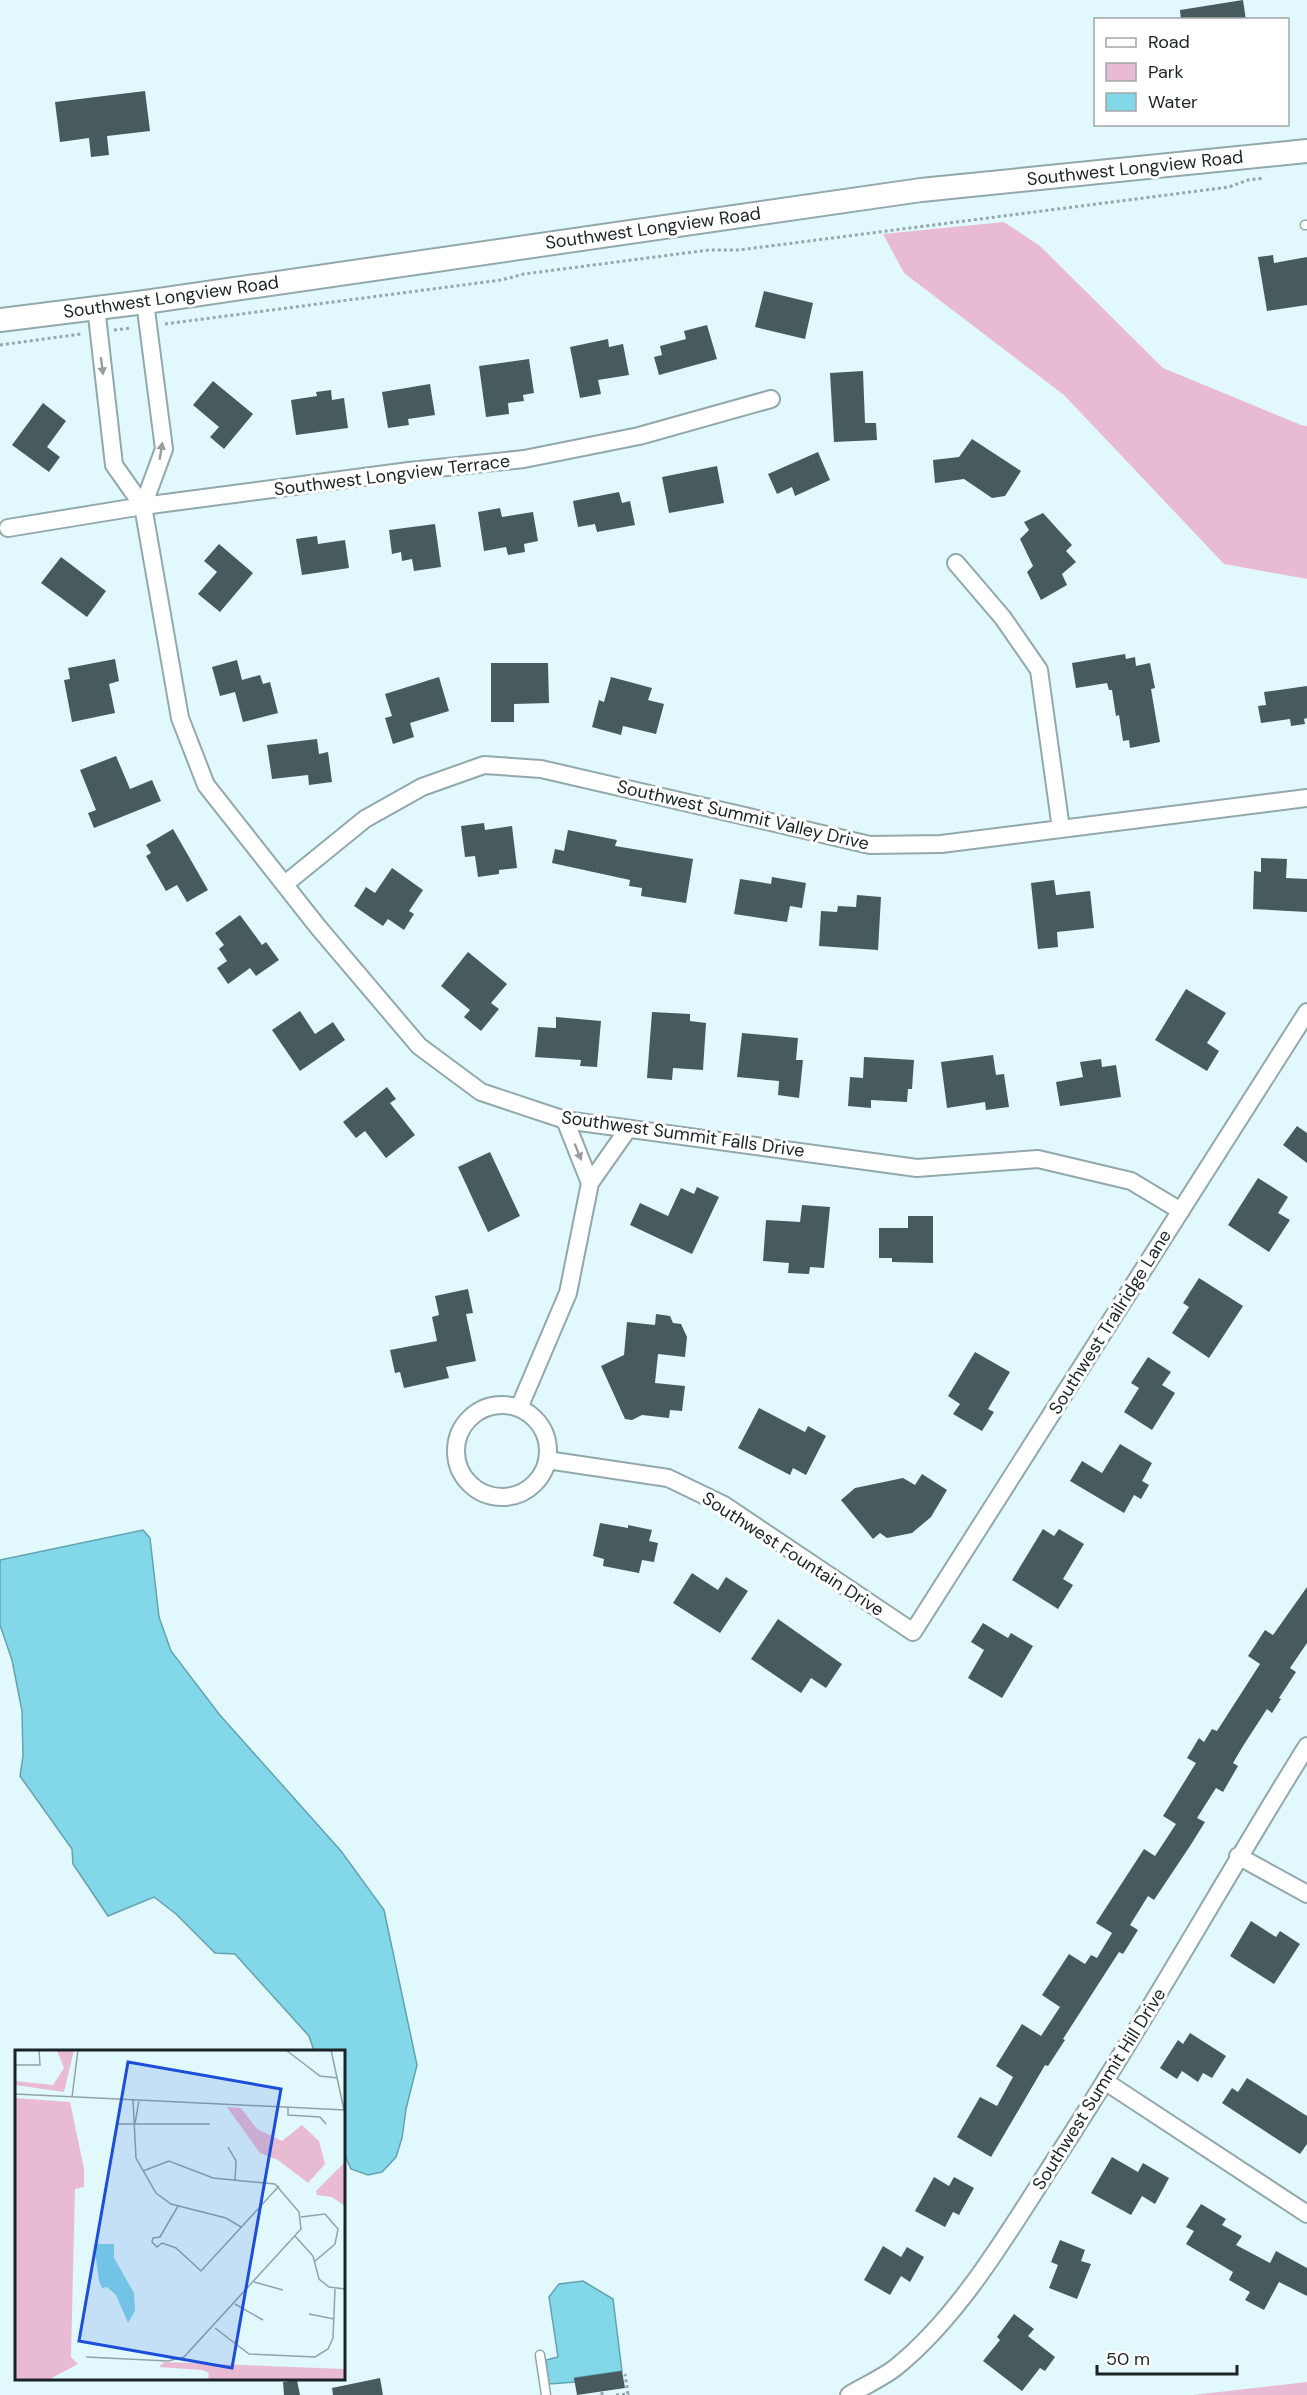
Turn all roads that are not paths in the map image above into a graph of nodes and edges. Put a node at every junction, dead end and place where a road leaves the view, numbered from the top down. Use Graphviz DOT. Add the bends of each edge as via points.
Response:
graph roads {
  1 [pos="1307,150"];
  2 [pos="145,302"];
  3 [pos="96,307"];
  4 [pos="0,320"];
  5 [pos="771,399"];
  6 [pos="144,506"];
  7 [pos="8,528"];
  8 [pos="956,563"];
  9 [pos="1307,798"];
  10 [pos="1061,829"];
  11 [pos="285,885"];
  12 [pos="1307,1012"];
  13 [pos="565,1120"];
  14 [pos="627,1129"];
  15 [pos="590,1183"];
  16 [pos="1181,1211"];
  17 [pos="519,1408"];
  18 [pos="547,1460"];
  19 [pos="913,1632"];
  20 [pos="1307,1746"];
  21 [pos="1238,1856"];
  22 [pos="1307,1894"];
  23 [pos="1106,2082"];
  24 [pos="1307,2214"];
  25 [pos="540,2355"];
  26 [pos="546,2395"];
  27 [pos="849,2395"];
  1 -- 2 [label="street, Southwest Longview Road" via="921,190"];
  2 -- 3 [label="street, Southwest Longview Road"];
  6 -- 2 [label="street, Southwest Summit Falls Drive, one-way" via="164,449"];
  3 -- 4 [label="street, Southwest Longview Road"];
  3 -- 6 [label="street, Southwest Summit Falls Drive, one-way" via="114,465"];
  5 -- 6 [label="street, Southwest Longview Terrace" via="639,436 524,459"];
  6 -- 7 [label="street, Southwest Longview Terrace"];
  6 -- 11 [label="street, Southwest Summit Falls Drive" via="180,718 206,785"];
  8 -- 10 [label="street" via="1003,618 1039,670"];
  9 -- 10 [label="street, Southwest Summit Valley Drive"];
  10 -- 11 [label="street, Southwest Summit Valley Drive" via="941,844 870,845 541,769 484,765 422,787 365,819"];
  11 -- 13 [label="street, Southwest Summit Falls Drive" via="419,1046 481,1092"];
  12 -- 16 [label="street, Southwest Trailridge Lane"];
  13 -- 14 [label="street, Southwest Summit Falls Drive"];
  13 -- 15 [label="street, one-way"];
  14 -- 15 [label="street"];
  14 -- 16 [label="street, Southwest Summit Falls Drive" via="917,1168 1038,1159 1131,1181"];
  15 -- 17 [label="street" via="568,1293"];
  16 -- 19 [label="street, Southwest Trailridge Lane"];
  17 -- 18 [label="street" via="542,1429"];
  17 -- 18 [label="street" via="489,1407 470,1419 458,1437 459,1467 477,1490 506,1497 533,1485"];
  18 -- 19 [label="street, Southwest Fountain Drive" via="668,1478 724,1505"];
  20 -- 21 [label="street, Southwest Summit Hill Drive"];
  21 -- 22 [label="street"];
  21 -- 23 [label="street, Southwest Summit Hill Drive"];
  23 -- 24 [label="street"];
  23 -- 27 [label="street, Southwest Summit Hill Drive" via="994,2254 937,2329 894,2368"];
  25 -- 26 [label="lane"];
}
